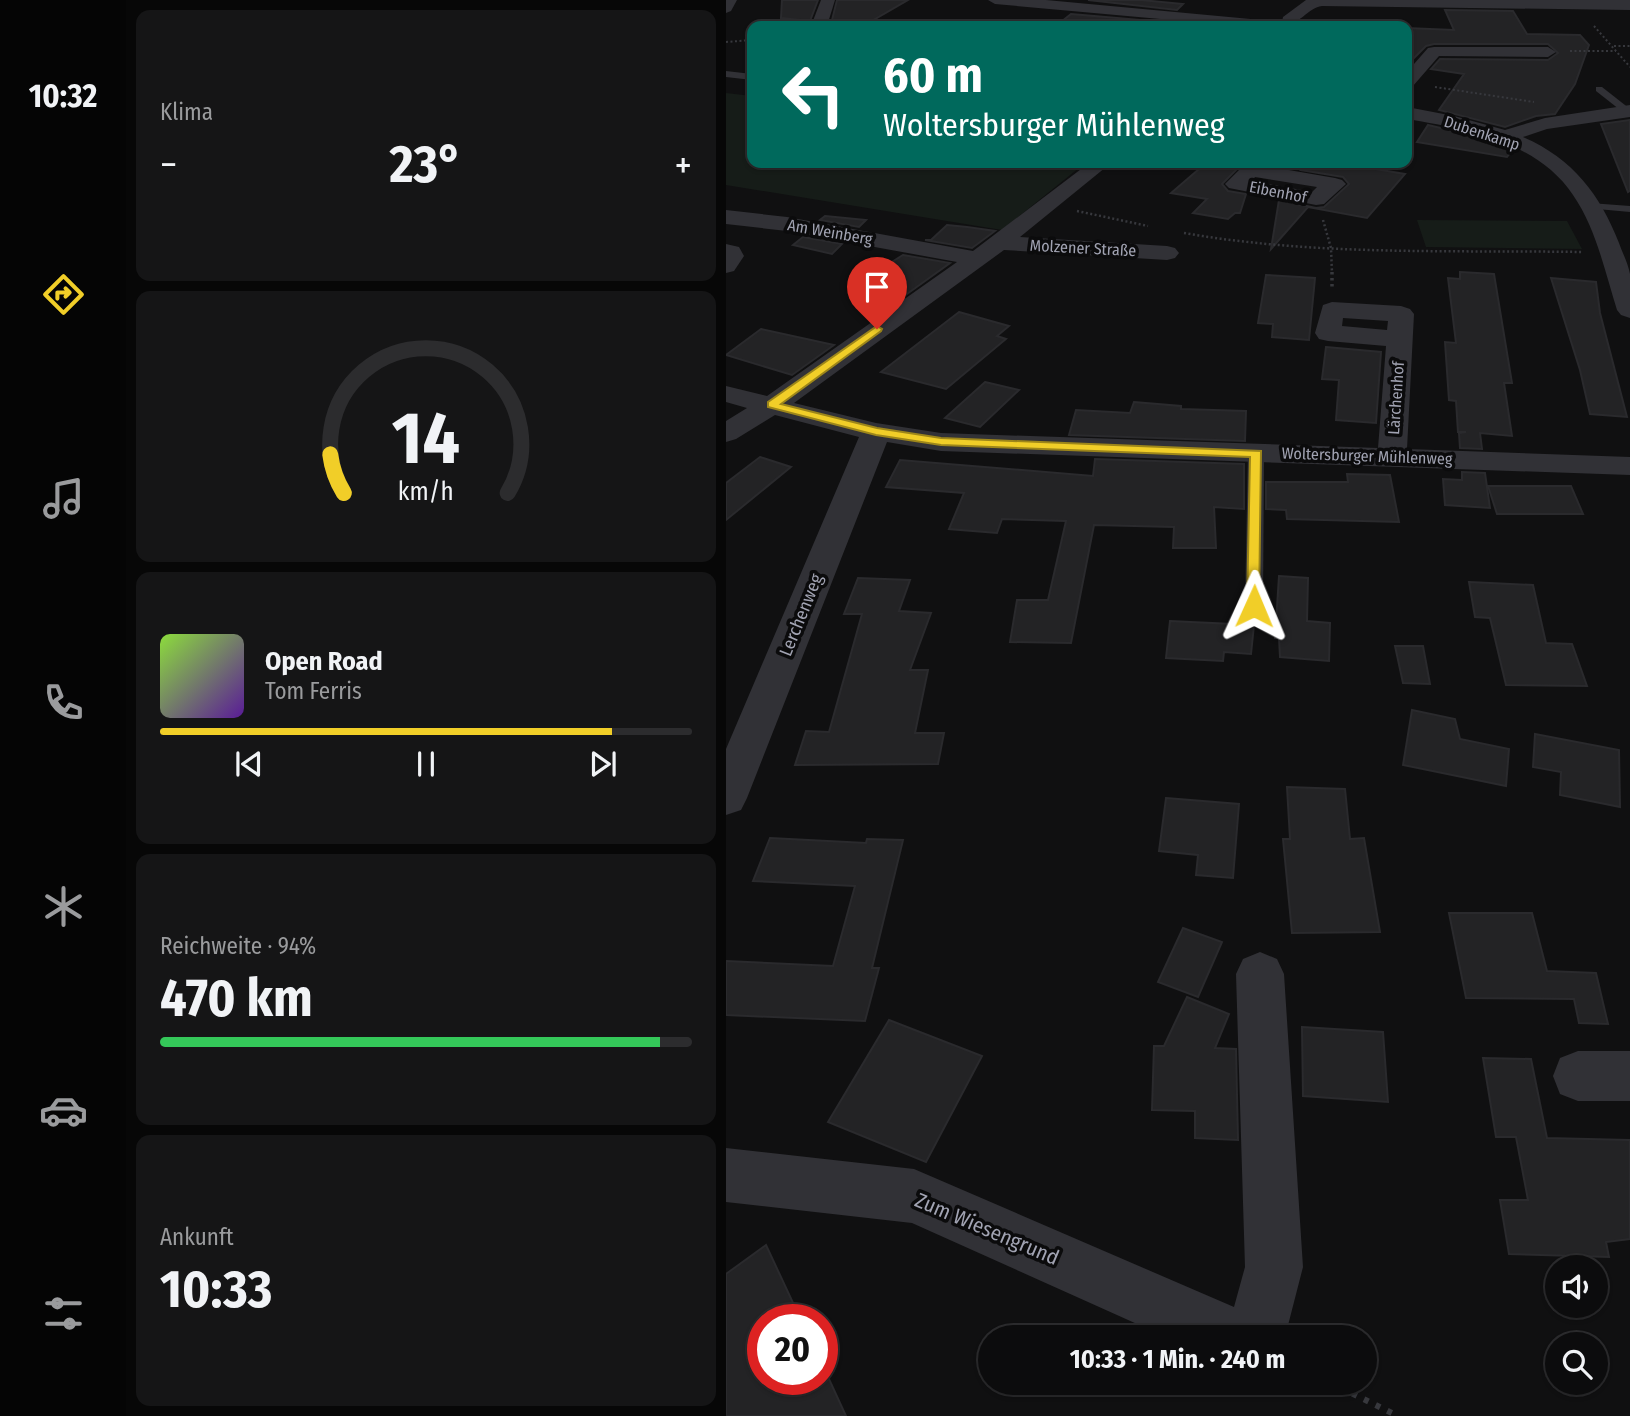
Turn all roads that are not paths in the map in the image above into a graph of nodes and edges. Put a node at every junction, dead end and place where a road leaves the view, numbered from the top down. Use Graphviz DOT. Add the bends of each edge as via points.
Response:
graph roads {
  1 [pos="730,0"];
  2 [pos="828,0"];
  3 [pos="995,0"];
  4 [pos="1630,5"];
  5 [pos="726,8"];
  6 [pos="821,21"];
  7 [pos="1244,21"];
  8 [pos="1285,21"];
  9 [pos="1548,52"];
  10 [pos="726,74"];
  11 [pos="747,76"];
  12 [pos="1412,77"];
  13 [pos="1599,89"];
  14 [pos="1629,111"];
  15 [pos="1412,114"];
  16 [pos="1505,136"];
  17 [pos="1095,168"];
  18 [pos="1252,168"];
  19 [pos="1316,199"];
  20 [pos="1590,206"];
  21 [pos="1630,209"];
  22 [pos="726,217"];
  23 [pos="1172,242"];
  24 [pos="999,243"];
  25 [pos="726,251"];
  26 [pos="975,258"];
  27 [pos="726,266"];
  28 [pos="1332,310"];
  29 [pos="1630,310"];
  30 [pos="726,394"];
  31 [pos="772,405"];
  32 [pos="876,432"];
  33 [pos="726,433"];
  34 [pos="1256,453"];
  35 [pos="1392,457"];
  36 [pos="1630,466"];
  37 [pos="1254,606"];
  38 [pos="726,798"];
  39 [pos="1260,974"];
  40 [pos="1578,1076"];
  41 [pos="1630,1076"];
  42 [pos="726,1175"];
  43 [pos="1207,1325"];
  44 [pos="1257,1325"];
  1 -- 5 [label="street"];
  2 -- 6 [label="street"];
  3 -- 7 [label="street"];
  4 -- 8 [label="street" via="1322,2 1312,3"];
  9 -- 12 [label="street" via="1469,51 1465,56 1430,57"];
  10 -- 11 [label="lane"];
  13 -- 14 [label="lane"];
  14 -- 16 [label="street"];
  15 -- 16 [label="street, Dubenkamp"];
  16 -- 20 [label="street, Dubenkamp" via="1557,166 1583,192"];
  17 -- 24 [label="street, Molzener Straße"];
  18 -- 19 [label="street, Eibenhof" via="1236,184"];
  20 -- 21 [label="lane"];
  20 -- 29 [label="street, Dubenkamp"];
  22 -- 26 [label="street, Am Weinberg"];
  23 -- 24 [label="street, Molzener Straße"];
  24 -- 26 [label="street, Molzener Straße"];
  25 -- 27 [label="street" via="732,256"];
  26 -- 31 [label="street, Molzener Straße"];
  28 -- 35 [label="street, Lärchenhof" via="1401,314"];
  30 -- 31 [label="street"];
  31 -- 32 [label="street, Woltersburger Mühlenweg"];
  31 -- 33 [label="street, Molzener Straße"];
  32 -- 34 [label="street, Woltersburger Mühlenweg" via="941,442"];
  32 -- 38 [label="street, Lerchenweg"];
  34 -- 35 [label="street, Woltersburger Mühlenweg"];
  34 -- 37 [label="lane"];
  35 -- 36 [label="street, Woltersburger Mühlenweg"];
  39 -- 44 [label="street" via="1274,1267"];
  40 -- 41 [label="street"];
  42 -- 43 [label="street, Zum Wiesengrund" via="914,1196"];
}
